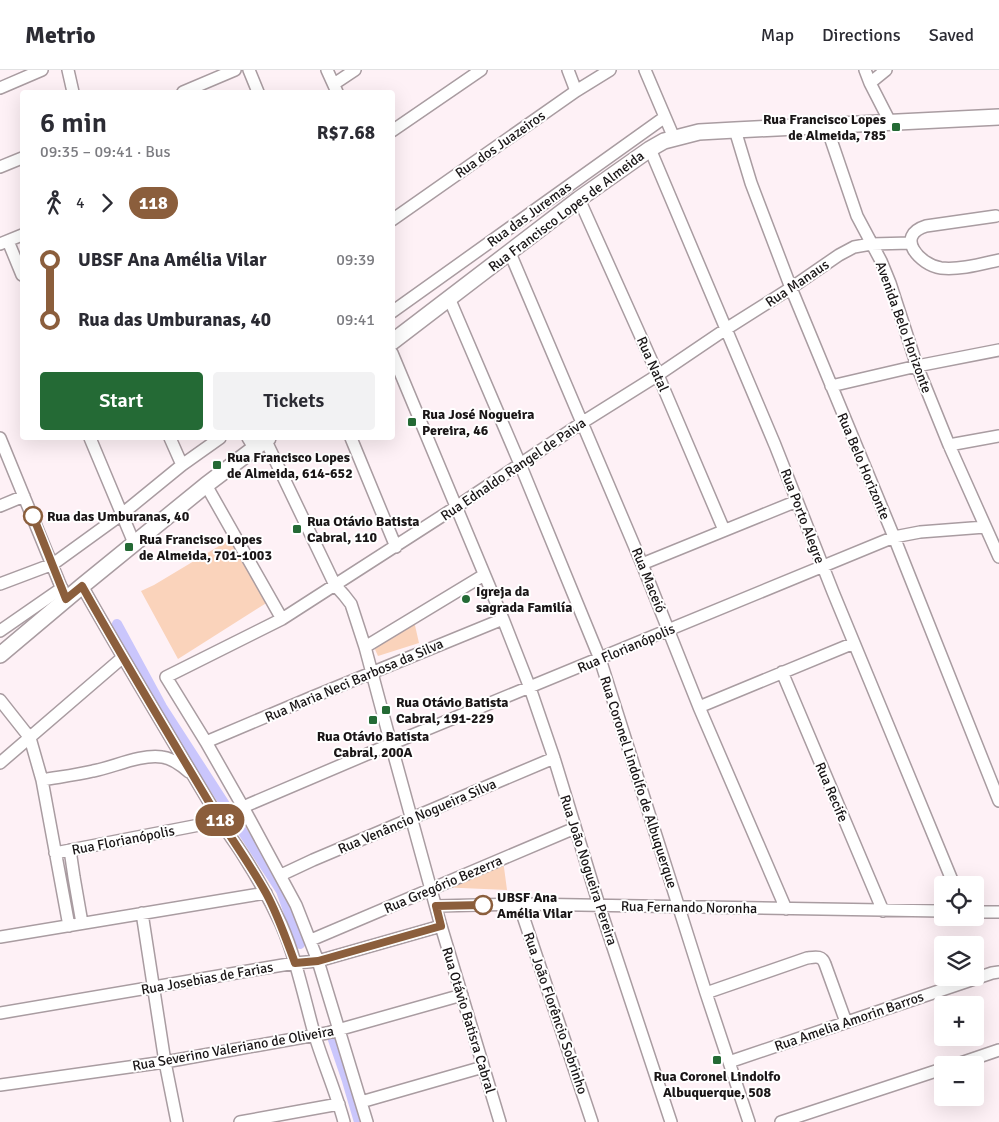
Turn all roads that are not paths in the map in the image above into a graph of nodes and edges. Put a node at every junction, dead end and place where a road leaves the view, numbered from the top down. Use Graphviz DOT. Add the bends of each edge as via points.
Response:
graph roads {
  1 [pos="42,70"];
  2 [pos="68,70"];
  3 [pos="236,70"];
  4 [pos="249,70"];
  5 [pos="327,70"];
  6 [pos="355,70"];
  7 [pos="481,70"];
  8 [pos="568,70"];
  9 [pos="610,70"];
  10 [pos="645,70"];
  11 [pos="865,70"];
  12 [pos="886,70"];
  13 [pos="870,83"];
  14 [pos="0,88"];
  15 [pos="335,88"];
  16 [pos="73,90"];
  17 [pos="188,90"];
  18 [pos="257,90"];
  19 [pos="576,91"];
  20 [pos="999,110"];
  21 [pos="664,117"];
  22 [pos="999,117"];
  23 [pos="890,122"];
  24 [pos="826,125"];
  25 [pos="395,129"];
  26 [pos="735,130"];
  27 [pos="674,138"];
  28 [pos="650,149"];
  29 [pos="20,159"];
  30 [pos="0,167"];
  31 [pos="579,199"];
  32 [pos="996,216"];
  33 [pos="395,218"];
  34 [pos="20,236"];
  35 [pos="4,242"];
  36 [pos="911,243"];
  37 [pos="871,244"];
  38 [pos="510,252"];
  39 [pos="999,260"];
  40 [pos="20,271"];
  41 [pos="791,288"];
  42 [pos="449,298"];
  43 [pos="395,310"];
  44 [pos="726,329"];
  45 [pos="395,340"];
  46 [pos="999,350"];
  47 [pos="395,360"];
  48 [pos="918,366"];
  49 [pos="658,375"];
  50 [pos="831,386"];
  51 [pos="583,422"];
  52 [pos="999,436"];
  53 [pos="0,438"];
  54 [pos="91,440"];
  55 [pos="171,440"];
  56 [pos="217,440"];
  57 [pos="352,440"];
  58 [pos="259,441"];
  59 [pos="949,445"];
  60 [pos="520,464"];
  61 [pos="182,465"];
  62 [pos="206,485"];
  63 [pos="24,496"];
  64 [pos="798,501"];
  65 [pos="0,506"];
  66 [pos="456,507"];
  67 [pos="122,514"];
  68 [pos="985,527"];
  69 [pos="724,530"];
  70 [pos="894,537"];
  71 [pos="134,544"];
  72 [pos="396,547"];
  73 [pos="999,557"];
  74 [pos="52,564"];
  75 [pos="642,564"];
  76 [pos="823,567"];
  77 [pos="484,575"];
  78 [pos="0,584"];
  79 [pos="335,585"];
  80 [pos="82,586"];
  81 [pos="64,594"];
  82 [pos="282,619"];
  83 [pos="503,619"];
  84 [pos="669,630"];
  85 [pos="0,631"];
  86 [pos="854,643"];
  87 [pos="365,647"];
  88 [pos="0,655"];
  89 [pos="122,658"];
  90 [pos="600,659"];
  91 [pos="372,672"];
  92 [pos="782,672"];
  93 [pos="530,688"];
  94 [pos="0,700"];
  95 [pos="699,708"];
  96 [pos="30,738"];
  97 [pos="206,742"];
  98 [pos="391,744"];
  99 [pos="554,758"];
  100 [pos="0,763"];
  101 [pos="194,775"];
  102 [pos="42,780"];
  103 [pos="999,801"];
  104 [pos="243,807"];
  105 [pos="412,819"];
  106 [pos="220,821"];
  107 [pos="575,828"];
  108 [pos="70,850"];
  109 [pos="55,853"];
  110 [pos="281,875"];
  111 [pos="950,876"];
  112 [pos="432,889"];
  113 [pos="266,893"];
  114 [pos="519,904"];
  115 [pos="599,905"];
  116 [pos="436,906"];
  117 [pos="679,907"];
  118 [pos="786,909"];
  119 [pos="882,911"];
  120 [pos="934,911"];
  121 [pos="984,912"];
  122 [pos="999,912"];
  123 [pos="142,913"];
  124 [pos="82,923"];
  125 [pos="68,926"];
  126 [pos="441,926"];
  127 [pos="0,937"];
  128 [pos="310,940"];
  129 [pos="318,961"];
  130 [pos="295,963"];
  131 [pos="999,972"];
  132 [pos="154,987"];
  133 [pos="706,993"];
  134 [pos="462,995"];
  135 [pos="0,1013"];
  136 [pos="846,1022"];
  137 [pos="339,1030"];
  138 [pos="315,1035"];
  139 [pos="999,1050"];
  140 [pos="981,1056"];
  141 [pos="166,1062"];
  142 [pos="729,1062"];
  143 [pos="483,1067"];
  144 [pos="934,1072"];
  145 [pos="0,1085"];
  146 [pos="362,1102"];
  147 [pos="339,1104"];
  148 [pos="177,1122"];
  149 [pos="240,1122"];
  150 [pos="344,1122"];
  151 [pos="367,1122"];
  152 [pos="500,1122"];
  153 [pos="592,1122"];
  154 [pos="671,1122"];
  155 [pos="749,1122"];
  156 [pos="781,1122"];
  1 -- 14 [label="street"];
  2 -- 16 [label="street"];
  3 -- 17 [label="street"];
  4 -- 18 [label="street"];
  5 -- 15 [label="street"];
  6 -- 15 [label="street"];
  7 -- 25 [label="street"];
  8 -- 19 [label="street"];
  9 -- 19 [label="street, Rua dos Juazeiros"];
  10 -- 21 [label="street"];
  11 -- 13 [label="street"];
  12 -- 13 [label="street"];
  13 -- 23 [label="street"];
  19 -- 33 [label="street, Rua dos Juazeiros"];
  20 -- 22 [label="street"];
  21 -- 27 [label="street"];
  21 -- 43 [label="street, Rua das Juremas"];
  22 -- 23 [label="main road, Rua Francisco Lopes de Almeida"];
  23 -- 24 [label="main road, Rua Francisco Lopes de Almeida"];
  24 -- 26 [label="main road, Rua Francisco Lopes de Almeida"];
  24 -- 37 [label="street, Avenida Belo Horizonte"];
  26 -- 27 [label="main road, Rua Francisco Lopes de Almeida" via="699,132"];
  26 -- 41 [label="street, Rua Belo Horizonte" via="751,183"];
  27 -- 28 [label="main road, Rua Francisco Lopes de Almeida"];
  28 -- 31 [label="main road, Rua Francisco Lopes de Almeida"];
  28 -- 44 [label="street, Rua Porto Alegre"];
  29 -- 30 [label="street"];
  31 -- 38 [label="main road, Rua Francisco Lopes de Almeida"];
  31 -- 49 [label="street, Rua Natal"];
  32 -- 36 [label="street" via="926,226 913,233"];
  34 -- 35 [label="street"];
  35 -- 40 [label="street"];
  36 -- 37 [label="street, Rua Manaus"];
  36 -- 39 [label="street" via="915,253 939,268"];
  37 -- 41 [label="street, Rua Manaus" via="854,247 839,255"];
  37 -- 48 [label="street, Avenida Belo Horizonte" via="890,283"];
  38 -- 42 [label="main road, Rua Francisco Lopes de Almeida"];
  38 -- 51 [label="street, Rua Maceió"];
  41 -- 44 [label="street, Rua Manaus"];
  41 -- 50 [label="street, Rua Belo Horizonte"];
  42 -- 45 [label="main road, Rua Francisco Lopes de Almeida"];
  42 -- 60 [label="street, Rua Coronel Lindolfo de Albuquerque"];
  44 -- 49 [label="street, Rua Ednaldo Rangel de Paiva"];
  44 -- 64 [label="street, Rua Porto Alegre"];
  46 -- 48 [label="street"];
  47 -- 66 [label="street, Rua João Nogueira Pereira"];
  48 -- 50 [label="street"];
  48 -- 59 [label="street, Avenida Belo Horizonte"];
  49 -- 51 [label="street, Rua Ednaldo Rangel de Paiva"];
  49 -- 69 [label="street, Rua Natal"];
  50 -- 70 [label="street, Rua Belo Horizonte"];
  51 -- 60 [label="street, Rua Ednaldo Rangel de Paiva"];
  51 -- 75 [label="street, Rua Maceió"];
  52 -- 59 [label="street"];
  53 -- 63 [label="street"];
  54 -- 67 [label="street"];
  55 -- 61 [label="street"];
  56 -- 61 [label="street"];
  57 -- 72 [label="street"];
  58 -- 62 [label="main road"];
  58 -- 79 [label="street, Rua Otávio Batisra Cabral"];
  59 -- 68 [label="street, Avenida Belo Horizonte"];
  60 -- 66 [label="street, Rua Ednaldo Rangel de Paiva"];
  60 -- 90 [label="street, Rua Coronel Lindolfo de Albuquerque"];
  61 -- 67 [label="street"];
  62 -- 71 [label="main road"];
  62 -- 82 [label="street"];
  63 -- 65 [label="street"];
  63 -- 74 [label="street"];
  64 -- 69 [label="street"];
  64 -- 76 [label="street, Rua Porto Alegre"];
  66 -- 72 [label="street, Rua Ednaldo Rangel de Paiva"];
  66 -- 77 [label="street, Rua João Nogueira Pereira"];
  67 -- 71 [label="street"];
  67 -- 74 [label="street"];
  68 -- 70 [label="street, Rua Florianópolis"];
  68 -- 73 [label="street"];
  69 -- 75 [label="street"];
  70 -- 76 [label="street, Rua Florianópolis"];
  70 -- 103 [label="street, Rua Belo Horizonte"];
  71 -- 80 [label="main road"];
  72 -- 79 [label="street, Rua Ednaldo Rangel de Paiva"];
  74 -- 78 [label="street"];
  74 -- 81 [label="street"];
  75 -- 84 [label="street, Rua Maceió"];
  76 -- 84 [label="street, Rua Florianópolis"];
  76 -- 86 [label="street, Rua Porto Alegre"];
  77 -- 83 [label="street, Rua João Nogueira Pereira"];
  77 -- 87 [label="street, Rua Maria Neci Barbosa da Silva"];
  79 -- 82 [label="street, Rua Ednaldo Rangel de Paiva"];
  79 -- 87 [label="street, Rua Otávio Batisra Cabral" via="350,604"];
  80 -- 81 [label="main road"];
  80 -- 89 [label="street"];
  81 -- 85 [label="street"];
  81 -- 88 [label="main road"];
  82 -- 97 [label="street, Rua Ednaldo Rangel de Paiva" via="166,677"];
  83 -- 91 [label="street, Rua Maria Neci Barbosa da Silva"];
  83 -- 93 [label="street, Rua João Nogueira Pereira"];
  84 -- 90 [label="street, Rua Florianópolis"];
  84 -- 95 [label="street, Rua Maceió"];
  86 -- 92 [label="street"];
  86 -- 111 [label="street, Rua Porto Alegre"];
  87 -- 91 [label="street, Rua Otávio Batisra Cabral"];
  89 -- 96 [label="street"];
  89 -- 101 [label="street"];
  90 -- 93 [label="street, Rua Florianópolis"];
  90 -- 117 [label="street, Rua Coronel Lindolfo de Albuquerque"];
  91 -- 97 [label="street, Rua Maria Neci Barbosa da Silva"];
  91 -- 98 [label="street, Rua Otávio Batisra Cabral"];
  92 -- 95 [label="street"];
  92 -- 119 [label="street, Rua Recife"];
  93 -- 98 [label="street, Rua Florianópolis"];
  93 -- 99 [label="street, Rua João Nogueira Pereira"];
  94 -- 96 [label="street"];
  95 -- 118 [label="street, Rua Maceió"];
  96 -- 100 [label="street"];
  96 -- 102 [label="street"];
  97 -- 104 [label="street"];
  98 -- 104 [label="street, Rua Florianópolis"];
  98 -- 105 [label="street, Rua Otávio Batisra Cabral"];
  99 -- 105 [label="street, Rua Venâncio Nogueira Silva"];
  99 -- 107 [label="street, Rua João Nogueira Pereira"];
  101 -- 102 [label="street" via="171,759 153,757"];
  101 -- 106 [label="street"];
  102 -- 109 [label="street"];
  104 -- 110 [label="street"];
  105 -- 110 [label="street, Rua Venâncio Nogueira Silva"];
  105 -- 112 [label="street, Rua Otávio Batisra Cabral"];
  106 -- 108 [label="street, Rua Florianópolis"];
  106 -- 113 [label="street"];
  107 -- 112 [label="street, Rua Gregório Bezerra"];
  107 -- 115 [label="street, Rua João Nogueira Pereira"];
  108 -- 109 [label="street, Rua Florianópolis"];
  108 -- 124 [label="street"];
  109 -- 125 [label="street"];
  110 -- 128 [label="street"];
  112 -- 116 [label="street, Rua Otávio Batisra Cabral"];
  112 -- 128 [label="street, Rua Gregório Bezerra"];
  113 -- 123 [label="street"];
  113 -- 130 [label="street"];
  114 -- 115 [label="street, Rua Fernando Noronha"];
  114 -- 116 [label="street, Rua Fernando Noronha"];
  114 -- 153 [label="street, Rua João Florêncio Sobrinho"];
  115 -- 117 [label="street, Rua Fernando Noronha"];
  115 -- 154 [label="street, Rua João Nogueira Pereira"];
  116 -- 126 [label="street, Rua Otávio Batisra Cabral"];
  117 -- 118 [label="street, Rua Fernando Noronha"];
  117 -- 133 [label="street, Rua Coronel Lindolfo de Albuquerque"];
  118 -- 119 [label="street, Rua Fernando Noronha"];
  119 -- 120 [label="street, Rua Fernando Noronha"];
  121 -- 122 [label="street"];
  123 -- 124 [label="street"];
  123 -- 132 [label="street"];
  124 -- 125 [label="street"];
  125 -- 127 [label="street"];
  126 -- 129 [label="street, Rua Josebias de Farias"];
  126 -- 134 [label="street, Rua Otávio Batisra Cabral"];
  128 -- 129 [label="street"];
  129 -- 130 [label="street, Rua Josebias de Farias"];
  129 -- 137 [label="street"];
  130 -- 132 [label="street, Rua Josebias de Farias"];
  130 -- 138 [label="street"];
  131 -- 136 [label="street, Rua Amelia Amorin Barros"];
  132 -- 135 [label="street, Rua Josebias de Farias"];
  132 -- 141 [label="street"];
  133 -- 136 [label="street" via="807,958 820,957 824,960"];
  133 -- 142 [label="street, Rua Coronel Lindolfo de Albuquerque"];
  134 -- 137 [label="street, Rua Severino Valeriano de Oliveira"];
  134 -- 143 [label="street, Rua Otávio Batisra Cabral"];
  136 -- 142 [label="street, Rua Amelia Amorin Barros"];
  137 -- 138 [label="street, Rua Severino Valeriano de Oliveira"];
  137 -- 146 [label="street"];
  138 -- 141 [label="street, Rua Severino Valeriano de Oliveira"];
  138 -- 147 [label="street"];
  139 -- 140 [label="street"];
  141 -- 145 [label="street, Rua Severino Valeriano de Oliveira"];
  141 -- 148 [label="street"];
  142 -- 155 [label="street, Rua Coronel Lindolfo de Albuquerque"];
  143 -- 146 [label="street"];
  143 -- 152 [label="street, Rua Otávio Batisra Cabral"];
  144 -- 156 [label="street"];
  146 -- 151 [label="street"];
  147 -- 149 [label="street"];
  147 -- 150 [label="street"];
}
